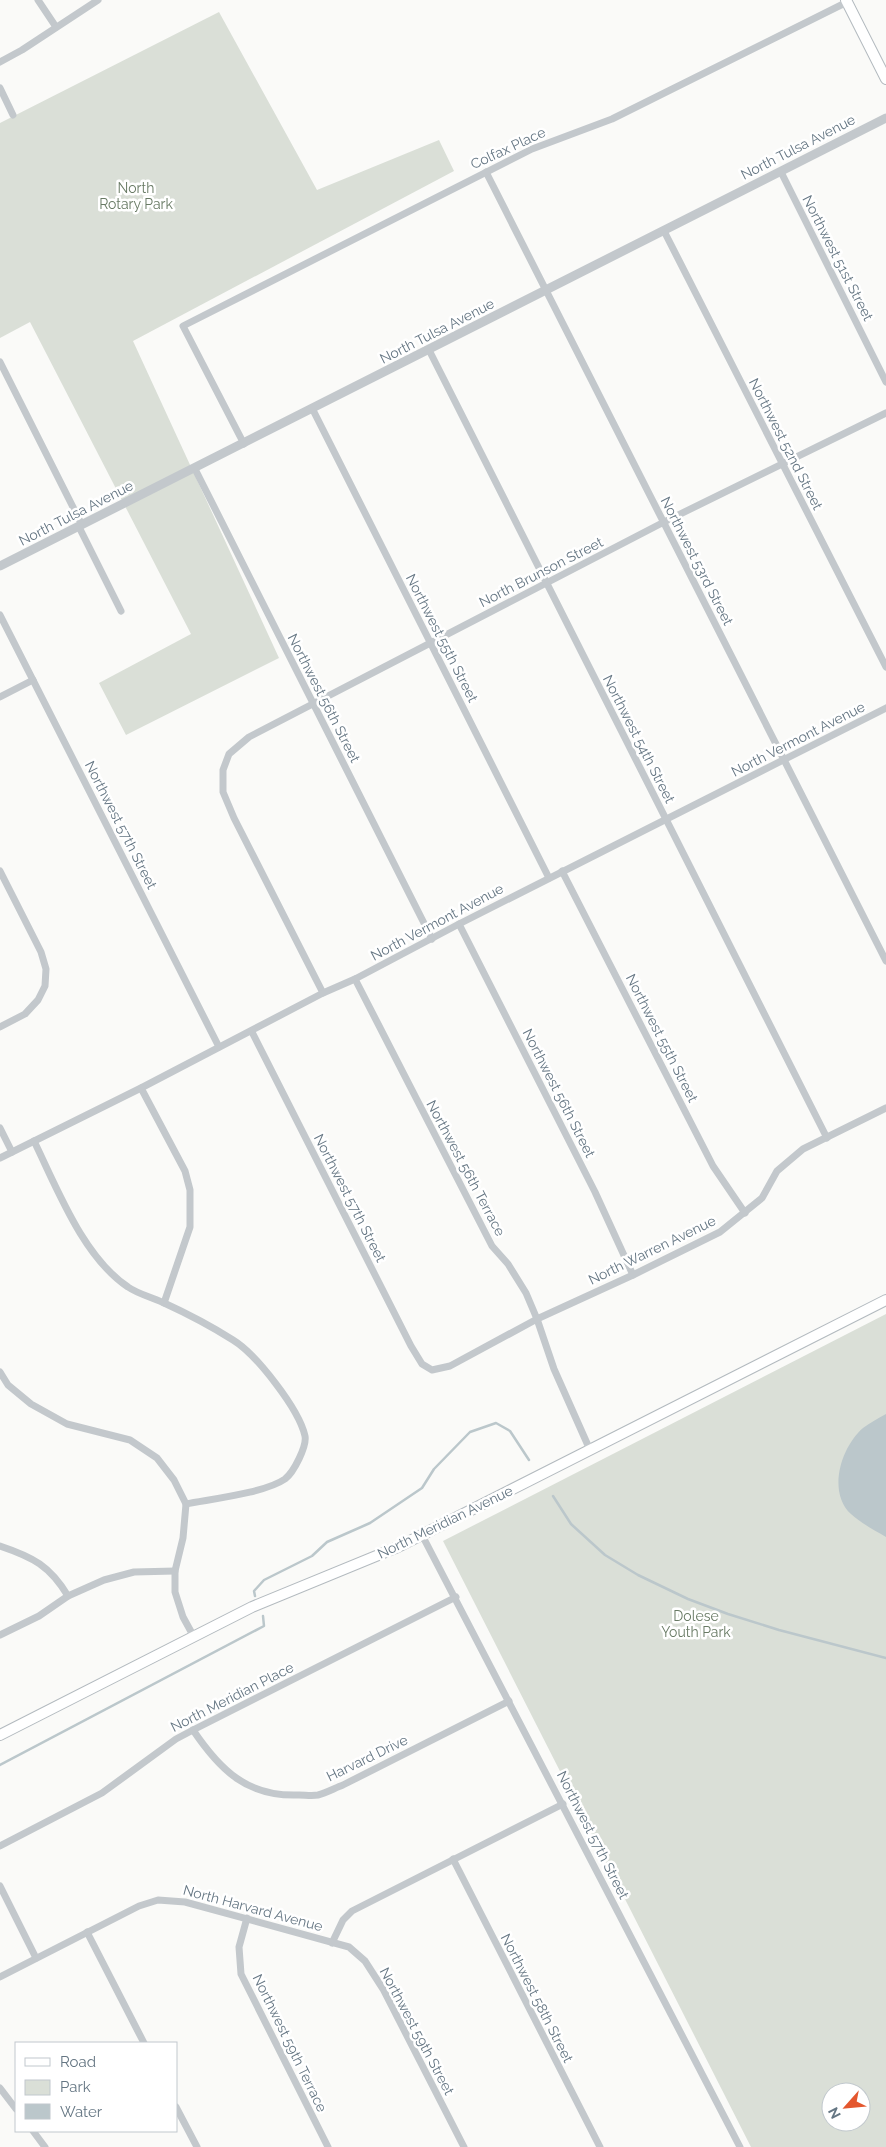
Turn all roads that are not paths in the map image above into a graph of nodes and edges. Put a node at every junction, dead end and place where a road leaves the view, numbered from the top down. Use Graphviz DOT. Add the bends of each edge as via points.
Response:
graph roads {
  1 [pos="38,0"];
  2 [pos="98,0"];
  3 [pos="846,1"];
  4 [pos="56,27"];
  5 [pos="0,62"];
  6 [pos="886,79"];
  7 [pos="0,88"];
  8 [pos="14,115"];
  9 [pos="886,118"];
  10 [pos="486,172"];
  11 [pos="781,172"];
  12 [pos="664,231"];
  13 [pos="546,291"];
  14 [pos="430,350"];
  15 [pos="0,362"];
  16 [pos="886,382"];
  17 [pos="312,410"];
  18 [pos="886,413"];
  19 [pos="244,444"];
  20 [pos="782,465"];
  21 [pos="195,469"];
  22 [pos="664,522"];
  23 [pos="81,526"];
  24 [pos="0,566"];
  25 [pos="547,584"];
  26 [pos="121,611"];
  27 [pos="0,615"];
  28 [pos="430,643"];
  29 [pos="886,667"];
  30 [pos="33,680"];
  31 [pos="0,697"];
  32 [pos="312,703"];
  33 [pos="886,708"];
  34 [pos="785,759"];
  35 [pos="666,820"];
  36 [pos="0,871"];
  37 [pos="562,871"];
  38 [pos="549,878"];
  39 [pos="459,924"];
  40 [pos="432,939"];
  41 [pos="886,961"];
  42 [pos="355,979"];
  43 [pos="324,993"];
  44 [pos="0,1027"];
  45 [pos="252,1032"];
  46 [pos="219,1047"];
  47 [pos="141,1088"];
  48 [pos="886,1108"];
  49 [pos="0,1128"];
  50 [pos="827,1138"];
  51 [pos="34,1141"];
  52 [pos="12,1152"];
  53 [pos="0,1158"];
  54 [pos="745,1214"];
  55 [pos="633,1275"];
  56 [pos="886,1300"];
  57 [pos="164,1303"];
  58 [pos="538,1319"];
  59 [pos="432,1370"];
  60 [pos="0,1372"];
  61 [pos="590,1450"];
  62 [pos="186,1504"];
  63 [pos="422,1534"];
  64 [pos="0,1546"];
  65 [pos="175,1571"];
  66 [pos="68,1596"];
  67 [pos="456,1597"];
  68 [pos="0,1634"];
  69 [pos="194,1637"];
  70 [pos="509,1701"];
  71 [pos="193,1730"];
  72 [pos="0,1735"];
  73 [pos="563,1804"];
  74 [pos="0,1846"];
  75 [pos="453,1860"];
  76 [pos="0,1886"];
  77 [pos="247,1918"];
  78 [pos="87,1932"];
  79 [pos="332,1943"];
  80 [pos="36,1958"];
  81 [pos="0,1977"];
  82 [pos="143,2042"];
  83 [pos="0,2088"];
  84 [pos="15,2108"];
  85 [pos="178,2110"];
  86 [pos="34,2132"];
  87 [pos="45,2147"];
  88 [pos="197,2147"];
  89 [pos="328,2147"];
  90 [pos="464,2147"];
  91 [pos="600,2147"];
  92 [pos="740,2147"];
  1 -- 4 [label="street"];
  2 -- 4 [label="street"];
  3 -- 6 [label="main road"];
  3 -- 10 [label="street, Colfax Place" via="612,118 539,146"];
  4 -- 5 [label="street"];
  7 -- 8 [label="street"];
  9 -- 11 [label="street, North Tulsa Avenue"];
  10 -- 13 [label="street, Northwest 53rd Street"];
  10 -- 19 [label="street, Colfax Place" via="183,326"];
  11 -- 12 [label="street, North Tulsa Avenue"];
  11 -- 16 [label="street, Northwest 51st Street"];
  12 -- 13 [label="street, North Tulsa Avenue"];
  12 -- 20 [label="street, Northwest 52nd Street"];
  13 -- 14 [label="street, North Tulsa Avenue"];
  13 -- 22 [label="street, Northwest 53rd Street"];
  14 -- 17 [label="street, North Tulsa Avenue"];
  14 -- 25 [label="street, Northwest 54th Street"];
  15 -- 23 [label="street"];
  17 -- 19 [label="street, North Tulsa Avenue"];
  17 -- 28 [label="street, Northwest 55th Street"];
  18 -- 20 [label="street, North Brunson Street"];
  19 -- 21 [label="street, North Tulsa Avenue"];
  20 -- 22 [label="street, North Brunson Street"];
  20 -- 29 [label="street, Northwest 52nd Street"];
  21 -- 23 [label="street, North Tulsa Avenue"];
  21 -- 32 [label="street, Northwest 56th Street"];
  22 -- 25 [label="street, North Brunson Street"];
  22 -- 34 [label="street, Northwest 53rd Street"];
  23 -- 24 [label="street, North Tulsa Avenue"];
  23 -- 26 [label="street"];
  25 -- 28 [label="street, North Brunson Street"];
  25 -- 35 [label="street, Northwest 54th Street"];
  27 -- 30 [label="street, Northwest 57th Street"];
  28 -- 32 [label="street, North Brunson Street"];
  28 -- 38 [label="street, Northwest 55th Street"];
  30 -- 31 [label="street"];
  30 -- 46 [label="street, Northwest 57th Street"];
  32 -- 40 [label="street, Northwest 56th Street"];
  32 -- 43 [label="street, North Brunson Street" via="249,737 229,754 223,770 223,792"];
  33 -- 34 [label="street, North Vermont Avenue"];
  34 -- 35 [label="street, North Vermont Avenue"];
  34 -- 41 [label="street, Northwest 53rd Street"];
  35 -- 37 [label="street, North Vermont Avenue"];
  35 -- 50 [label="street, Northwest 54th Street"];
  36 -- 44 [label="street" via="41,952 46,969 38,1000 25,1014"];
  37 -- 38 [label="street, North Vermont Avenue"];
  37 -- 54 [label="street, Northwest 55th Street" via="713,1166"];
  38 -- 39 [label="street, North Vermont Avenue"];
  39 -- 40 [label="street, North Vermont Avenue"];
  39 -- 55 [label="street, Northwest 56th Street" via="595,1192"];
  40 -- 42 [label="street, North Vermont Avenue"];
  42 -- 43 [label="street, North Vermont Avenue"];
  42 -- 58 [label="street, Northwest 56th Terrace" via="492,1246 508,1264"];
  43 -- 45 [label="street, North Vermont Avenue"];
  45 -- 46 [label="street, North Vermont Avenue"];
  45 -- 59 [label="street, Northwest 57th Street" via="411,1346 422,1364"];
  46 -- 47 [label="street, North Vermont Avenue"];
  47 -- 51 [label="street, North Vermont Avenue"];
  47 -- 57 [label="street" via="185,1171 190,1190 190,1227"];
  48 -- 50 [label="street, North Warren Avenue"];
  49 -- 52 [label="street"];
  50 -- 54 [label="street, North Warren Avenue" via="803,1149 777,1171 762,1198"];
  51 -- 52 [label="street, North Vermont Avenue"];
  51 -- 57 [label="street" via="81,1236 108,1270 128,1287"];
  52 -- 53 [label="street, North Vermont Avenue"];
  54 -- 55 [label="street, North Warren Avenue" via="720,1232"];
  55 -- 58 [label="street, North Warren Avenue"];
  56 -- 61 [label="main road, North Meridian Avenue"];
  57 -- 62 [label="street" via="235,1341 256,1360 296,1414 306,1437 298,1463 285,1479 260,1489"];
  58 -- 59 [label="street, North Warren Avenue" via="450,1366"];
  58 -- 61 [label="street, Northwest 56th Terrace" via="554,1369"];
  60 -- 62 [label="street" via="8,1385 31,1404 67,1424 130,1440 157,1458 174,1480"];
  61 -- 63 [label="main road, North Meridian Avenue"];
  62 -- 65 [label="street" via="183,1538"];
  63 -- 67 [label="street, Northwest 57th Street"];
  63 -- 69 [label="main road, North Meridian Avenue" via="369,1560 252,1607"];
  64 -- 66 [label="street" via="39,1563 56,1577"];
  65 -- 66 [label="street" via="134,1572 104,1580"];
  65 -- 69 [label="street" via="176,1592"];
  66 -- 68 [label="street" via="39,1616"];
  67 -- 70 [label="street, Northwest 57th Street"];
  67 -- 71 [label="street, North Meridian Place"];
  69 -- 72 [label="main road, North Meridian Avenue"];
  70 -- 71 [label="street, Harvard Drive" via="317,1795 282,1796 236,1780 210,1755"];
  70 -- 73 [label="street, Northwest 57th Street"];
  71 -- 74 [label="street, North Meridian Place" via="102,1793"];
  73 -- 75 [label="street, North Harvard Avenue"];
  73 -- 92 [label="street, Northwest 57th Street"];
  75 -- 79 [label="street, North Harvard Avenue" via="352,1911 343,1920"];
  75 -- 91 [label="street, Northwest 58th Street"];
  76 -- 80 [label="street"];
  77 -- 78 [label="street, North Harvard Avenue" via="186,1902 163,1900 139,1906"];
  77 -- 79 [label="street, North Harvard Avenue"];
  77 -- 89 [label="street, Northwest 59th Terrace" via="239,1947 241,1974"];
  78 -- 80 [label="street, North Harvard Avenue"];
  78 -- 82 [label="street"];
  79 -- 90 [label="street, Northwest 59th Street" via="349,1947 365,1961 383,1989"];
  80 -- 81 [label="street, North Harvard Avenue"];
  83 -- 84 [label="street"];
  85 -- 88 [label="street"];
  86 -- 87 [label="street"];
}
